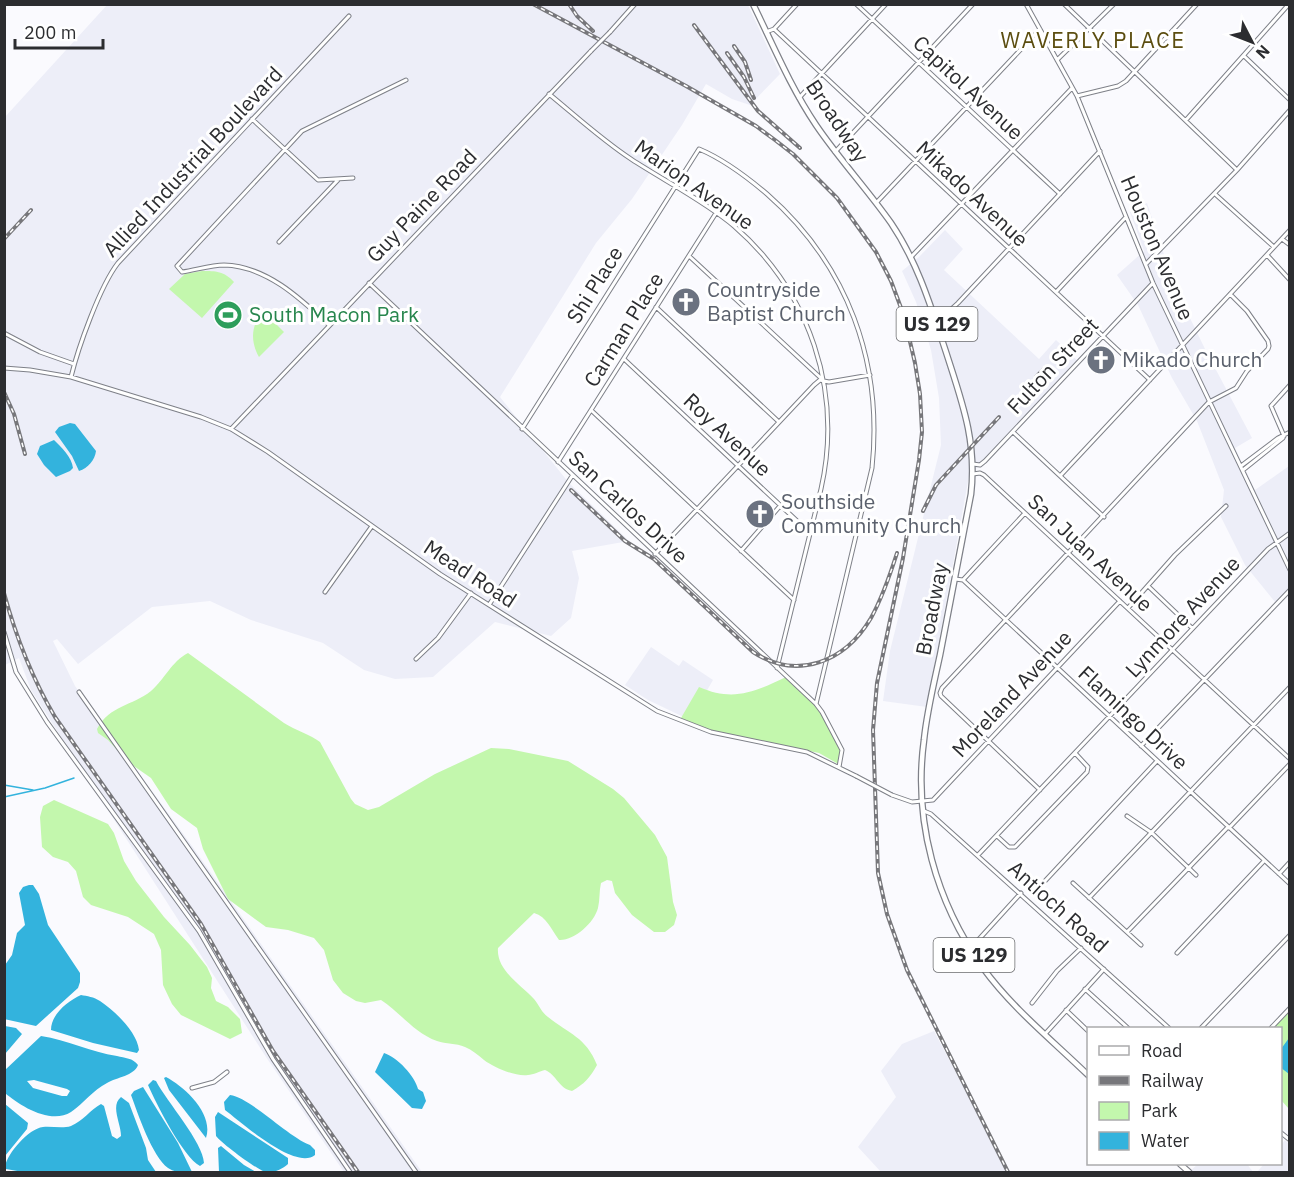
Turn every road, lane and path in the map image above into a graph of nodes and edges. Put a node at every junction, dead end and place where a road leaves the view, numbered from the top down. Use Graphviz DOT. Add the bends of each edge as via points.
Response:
graph roads {
  1 [pos="635,4"];
  2 [pos="753,4"];
  3 [pos="798,4"];
  4 [pos="856,4"];
  5 [pos="886,4"];
  6 [pos="973,4"];
  7 [pos="1026,4"];
  8 [pos="1064,4"];
  9 [pos="1114,4"];
  10 [pos="1197,4"];
  11 [pos="1289,4"];
  12 [pos="349,16"];
  13 [pos="872,20"];
  14 [pos="1089,28"];
  15 [pos="774,29"];
  16 [pos="1040,29"];
  17 [pos="766,32"];
  18 [pos="1244,56"];
  19 [pos="1057,60"];
  20 [pos="919,63"];
  21 [pos="1135,71"];
  22 [pos="821,75"];
  23 [pos="406,80"];
  24 [pos="1072,88"];
  25 [pos="549,94"];
  26 [pos="1077,96"];
  27 [pos="799,98"];
  28 [pos="1290,100"];
  29 [pos="966,107"];
  30 [pos="1290,110"];
  31 [pos="252,118"];
  32 [pos="868,118"];
  33 [pos="1186,120"];
  34 [pos="284,149"];
  35 [pos="1013,150"];
  36 [pos="1100,151"];
  37 [pos="835,152"];
  38 [pos="915,161"];
  39 [pos="1237,170"];
  40 [pos="353,178"];
  41 [pos="340,179"];
  42 [pos="675,187"];
  43 [pos="1215,193"];
  44 [pos="1060,194"];
  45 [pos="875,203"];
  46 [pos="962,205"];
  47 [pos="716,213"];
  48 [pos="1126,217"];
  49 [pos="1290,230"];
  50 [pos="1282,238"];
  51 [pos="279,242"];
  52 [pos="1290,246"];
  53 [pos="1274,247"];
  54 [pos="1009,248"];
  55 [pos="1267,254"];
  56 [pos="689,256"];
  57 [pos="911,257"];
  58 [pos="1146,264"];
  59 [pos="1290,280"];
  60 [pos="369,283"];
  61 [pos="1153,283"];
  62 [pos="1056,292"];
  63 [pos="1230,294"];
  64 [pos="656,308"];
  65 [pos="937,322"];
  66 [pos="329,325"];
  67 [pos="4,333"];
  68 [pos="1102,335"];
  69 [pos="1182,345"];
  70 [pos="624,359"];
  71 [pos="74,364"];
  72 [pos="4,368"];
  73 [pos="870,375"];
  74 [pos="71,377"];
  75 [pos="1150,380"];
  76 [pos="824,381"];
  77 [pos="1290,385"];
  78 [pos="1209,402"];
  79 [pos="591,410"];
  80 [pos="779,422"];
  81 [pos="231,429"];
  82 [pos="522,429"];
  83 [pos="1012,432"];
  84 [pos="1290,432"];
  85 [pos="1284,436"];
  86 [pos="558,462"];
  87 [pos="973,464"];
  88 [pos="738,466"];
  89 [pos="1242,468"];
  90 [pos="973,474"];
  91 [pos="572,476"];
  92 [pos="1060,476"];
  93 [pos="780,506"];
  94 [pos="1226,506"];
  95 [pos="697,509"];
  96 [pos="1025,513"];
  97 [pos="1104,517"];
  98 [pos="372,526"];
  99 [pos="810,533"];
  100 [pos="1290,533"];
  101 [pos="1277,542"];
  102 [pos="741,551"];
  103 [pos="655,554"];
  104 [pos="1069,554"];
  105 [pos="1290,570"];
  106 [pos="954,579"];
  107 [pos="963,580"];
  108 [pos="1148,586"];
  109 [pos="1290,590"];
  110 [pos="325,592"];
  111 [pos="471,593"];
  112 [pos="794,600"];
  113 [pos="1120,601"];
  114 [pos="489,604"];
  115 [pos="1128,608"];
  116 [pos="1006,620"];
  117 [pos="1192,628"];
  118 [pos="4,632"];
  119 [pos="1172,650"];
  120 [pos="416,659"];
  121 [pos="777,668"];
  122 [pos="1058,668"];
  123 [pos="1204,680"];
  124 [pos="934,685"];
  125 [pos="1290,687"];
  126 [pos="942,688"];
  127 [pos="79,692"];
  128 [pos="816,704"];
  129 [pos="1109,716"];
  130 [pos="1253,725"];
  131 [pos="988,741"];
  132 [pos="1141,746"];
  133 [pos="1075,753"];
  134 [pos="1290,759"];
  135 [pos="1157,761"];
  136 [pos="1290,764"];
  137 [pos="839,767"];
  138 [pos="1040,790"];
  139 [pos="1190,792"];
  140 [pos="922,800"];
  141 [pos="923,811"];
  142 [pos="1127,816"];
  143 [pos="1229,827"];
  144 [pos="1152,832"];
  145 [pos="997,836"];
  146 [pos="978,855"];
  147 [pos="1264,861"];
  148 [pos="1290,862"];
  149 [pos="1189,867"];
  150 [pos="1279,874"];
  151 [pos="1196,875"];
  152 [pos="1045,881"];
  153 [pos="1074,883"];
  154 [pos="1290,884"];
  155 [pos="1021,893"];
  156 [pos="1089,898"];
  157 [pos="1127,932"];
  158 [pos="1290,935"];
  159 [pos="1141,945"];
  160 [pos="970,948"];
  161 [pos="1081,948"];
  162 [pos="1177,953"];
  163 [pos="1104,969"];
  164 [pos="1085,989"];
  165 [pos="1032,1004"];
  166 [pos="1290,1008"];
  167 [pos="1066,1010"];
  168 [pos="1164,1023"];
  169 [pos="1126,1027"];
  170 [pos="1161,1027"];
  171 [pos="1167,1027"];
  172 [pos="1204,1027"];
  173 [pos="1272,1027"];
  174 [pos="1087,1029"];
  175 [pos="1045,1034"];
  176 [pos="227,1072"];
  177 [pos="1087,1073"];
  178 [pos="192,1088"];
  179 [pos="350,1173"];
  180 [pos="416,1173"];
  1 -- 25 [label="street, Guy Paine Road, bridge"];
  2 -- 17 [label="main road, Broadway / US 129"];
  3 -- 15 [label="street"];
  4 -- 13 [label="street, Capitol Avenue"];
  5 -- 13 [label="street"];
  6 -- 20 [label="street"];
  7 -- 16 [label="street, Houston Avenue"];
  8 -- 14 [label="street"];
  9 -- 14 [label="street"];
  10 -- 21 [label="street"];
  11 -- 18 [label="street"];
  12 -- 31 [label="street, Allied Industrial Boulevard"];
  13 -- 20 [label="street, Capitol Avenue"];
  13 -- 22 [label="street"];
  14 -- 19 [label="street"];
  14 -- 21 [label="street"];
  15 -- 17 [label="street"];
  15 -- 22 [label="street, Mikado Avenue"];
  16 -- 19 [label="street, Houston Avenue"];
  16 -- 29 [label="street"];
  17 -- 27 [label="main road, Broadway / US 129"];
  18 -- 28 [label="street"];
  18 -- 33 [label="street"];
  19 -- 24 [label="street, Houston Avenue"];
  20 -- 29 [label="street, Capitol Avenue"];
  20 -- 32 [label="street"];
  21 -- 26 [label="street" via="1118,86"];
  21 -- 33 [label="street"];
  22 -- 27 [label="street"];
  22 -- 32 [label="street, Mikado Avenue"];
  23 -- 34 [label="street" via="302,131"];
  24 -- 26 [label="street, Houston Avenue"];
  24 -- 35 [label="street"];
  25 -- 42 [label="street, Marion Avenue" via="617,150"];
  25 -- 60 [label="street, Guy Paine Road"];
  26 -- 36 [label="street, Houston Avenue"];
  27 -- 37 [label="main road, Broadway / US 129"];
  29 -- 35 [label="street, Capitol Avenue"];
  29 -- 38 [label="street"];
  30 -- 39 [label="street"];
  31 -- 34 [label="street"];
  31 -- 71 [label="street, Allied Industrial Boulevard" via="115,267"];
  32 -- 37 [label="street"];
  32 -- 38 [label="street, Mikado Avenue"];
  33 -- 39 [label="street"];
  34 -- 41 [label="street" via="318,180"];
  34 -- 66 [label="street" via="177,266 182,272 224,265 244,268 289,289"];
  35 -- 44 [label="street, Capitol Avenue"];
  35 -- 46 [label="street"];
  36 -- 44 [label="street"];
  36 -- 48 [label="street, Houston Avenue"];
  37 -- 45 [label="main road, Broadway / US 129"];
  38 -- 45 [label="street"];
  38 -- 46 [label="street, Mikado Avenue"];
  39 -- 43 [label="street"];
  40 -- 41 [label="street"];
  41 -- 51 [label="street"];
  42 -- 47 [label="street, Marion Avenue"];
  42 -- 73 [label="street, Shi Place" via="699,148 744,176 786,212 831,269 852,312"];
  42 -- 82 [label="street, Shi Place"];
  43 -- 53 [label="street"];
  43 -- 58 [label="street"];
  44 -- 54 [label="street"];
  45 -- 57 [label="main road, Broadway / US 129"];
  46 -- 54 [label="street, Mikado Avenue"];
  46 -- 57 [label="street"];
  47 -- 56 [label="street, Carman Place"];
  47 -- 76 [label="street, Marion Avenue" via="747,239 783,282 814,342"];
  48 -- 58 [label="street, Houston Avenue"];
  48 -- 62 [label="street"];
  49 -- 50 [label="street"];
  50 -- 52 [label="street"];
  50 -- 53 [label="street"];
  53 -- 55 [label="street"];
  54 -- 62 [label="street, Mikado Avenue"];
  54 -- 65 [label="street"];
  55 -- 59 [label="street"];
  55 -- 63 [label="street"];
  56 -- 64 [label="street, Carman Place"];
  56 -- 76 [label="street"];
  57 -- 65 [label="main road, Broadway / US 129"];
  58 -- 61 [label="street, Houston Avenue"];
  60 -- 66 [label="street, Guy Paine Road"];
  60 -- 82 [label="street, San Carlos Drive"];
  61 -- 68 [label="street, Fulton Street"];
  61 -- 69 [label="street, Houston Avenue"];
  62 -- 68 [label="street, Mikado Avenue"];
  63 -- 69 [label="street"];
  63 -- 78 [label="street" via="1247,311 1269,346 1236,388"];
  64 -- 70 [label="street, Carman Place"];
  64 -- 80 [label="street"];
  65 -- 87 [label="main road, Broadway / US 129" via="967,416"];
  66 -- 81 [label="street, Guy Paine Road"];
  67 -- 71 [label="street"];
  68 -- 75 [label="street, Mikado Avenue"];
  68 -- 83 [label="street, Fulton Street"];
  69 -- 75 [label="street"];
  69 -- 78 [label="street, Houston Avenue"];
  70 -- 79 [label="street, Carman Place"];
  70 -- 88 [label="street, Roy Avenue"];
  71 -- 74 [label="street, Allied Industrial Boulevard"];
  72 -- 74 [label="street, Mead Road"];
  73 -- 76 [label="street"];
  73 -- 128 [label="street" via="872,468"];
  74 -- 81 [label="street, Mead Road"];
  75 -- 92 [label="street"];
  76 -- 80 [label="street" via="814,385"];
  76 -- 99 [label="street, Marion Avenue" via="827,451"];
  77 -- 85 [label="street" via="1270,406"];
  78 -- 89 [label="street, Houston Avenue"];
  78 -- 97 [label="street"];
  79 -- 86 [label="street, Carman Place"];
  79 -- 95 [label="street"];
  80 -- 88 [label="street"];
  81 -- 98 [label="street, Mead Road"];
  82 -- 86 [label="street, San Carlos Drive"];
  83 -- 87 [label="street, Fulton Street" via="982,464"];
  83 -- 92 [label="street"];
  84 -- 85 [label="street"];
  85 -- 89 [label="street"];
  86 -- 91 [label="street, San Carlos Drive"];
  87 -- 90 [label="main road, Broadway / US 129"];
  88 -- 93 [label="street, Roy Avenue"];
  88 -- 95 [label="street"];
  89 -- 101 [label="street, Houston Avenue"];
  90 -- 96 [label="street, San Juan Avenue" via="982,473"];
  90 -- 106 [label="main road, Broadway / US 129"];
  91 -- 103 [label="street, San Carlos Drive"];
  91 -- 114 [label="street"];
  92 -- 97 [label="street"];
  93 -- 99 [label="street, Roy Avenue"];
  93 -- 102 [label="street"];
  94 -- 108 [label="street"];
  95 -- 102 [label="street"];
  95 -- 103 [label="street"];
  96 -- 104 [label="street, San Juan Avenue"];
  96 -- 107 [label="street"];
  97 -- 104 [label="street"];
  98 -- 110 [label="street"];
  98 -- 111 [label="street, Mead Road"];
  99 -- 112 [label="street, Marion Avenue"];
  100 -- 101 [label="street, Lynmore Avenue"];
  101 -- 105 [label="street, Houston Avenue"];
  101 -- 117 [label="street, Lynmore Avenue"];
  102 -- 112 [label="street"];
  103 -- 121 [label="street, San Carlos Drive"];
  104 -- 113 [label="street, San Juan Avenue"];
  104 -- 116 [label="street"];
  106 -- 107 [label="street"];
  106 -- 124 [label="main road, Broadway / US 129"];
  107 -- 116 [label="street, Flamingo Drive"];
  108 -- 115 [label="street"];
  108 -- 117 [label="street"];
  109 -- 123 [label="street"];
  111 -- 114 [label="street, Mead Road"];
  111 -- 120 [label="street" via="438,638"];
  112 -- 121 [label="street, Marion Avenue"];
  113 -- 115 [label="street, San Juan Avenue"];
  113 -- 122 [label="street, Moreland Avenue"];
  114 -- 137 [label="street, Mead Road" via="671,718 711,732 807,752"];
  115 -- 119 [label="street, San Juan Avenue"];
  116 -- 122 [label="street, Flamingo Drive"];
  116 -- 126 [label="street"];
  117 -- 119 [label="street, Lynmore Avenue"];
  118 -- 179 [label="street" via="16,672 47,722 198,932 273,1059"];
  119 -- 123 [label="street, San Juan Avenue"];
  119 -- 129 [label="street, Lynmore Avenue"];
  121 -- 128 [label="street, San Carlos Drive"];
  122 -- 129 [label="street, Flamingo Drive"];
  122 -- 131 [label="street, Moreland Avenue"];
  123 -- 130 [label="street, San Juan Avenue"];
  123 -- 132 [label="street"];
  124 -- 126 [label="street"];
  124 -- 140 [label="main road, Broadway / US 129" via="923,741"];
  125 -- 130 [label="street"];
  126 -- 131 [label="street" via="941,696"];
  127 -- 180 [label="street"];
  128 -- 137 [label="street, San Carlos Drive" via="842,750"];
  129 -- 132 [label="street, Flamingo Drive"];
  129 -- 133 [label="street, Lynmore Avenue"];
  130 -- 134 [label="street, San Juan Avenue"];
  130 -- 139 [label="street"];
  131 -- 138 [label="street"];
  131 -- 140 [label="street, Moreland Avenue" via="933,800"];
  132 -- 135 [label="street, Flamingo Drive"];
  133 -- 138 [label="street, Lynmore Avenue"];
  133 -- 145 [label="street" via="1088,772 1015,847 1010,848"];
  135 -- 139 [label="street, Flamingo Drive"];
  135 -- 152 [label="street"];
  136 -- 143 [label="street"];
  137 -- 140 [label="street, Mead Road, bridge" via="892,795 912,802"];
  138 -- 145 [label="street, Lynmore Avenue"];
  139 -- 143 [label="street, Flamingo Drive"];
  139 -- 144 [label="street"];
  140 -- 141 [label="main road, Broadway / US 129"];
  141 -- 146 [label="street, Antioch Road" via="932,814"];
  141 -- 160 [label="main road, Broadway / US 129" via="938,881 954,922"];
  142 -- 144 [label="street"];
  143 -- 147 [label="street, Flamingo Drive"];
  143 -- 149 [label="street"];
  144 -- 149 [label="street"];
  144 -- 156 [label="street"];
  145 -- 146 [label="street, Lynmore Avenue"];
  146 -- 155 [label="street, Antioch Road"];
  147 -- 150 [label="street, Flamingo Drive"];
  147 -- 162 [label="street"];
  148 -- 150 [label="street"];
  149 -- 151 [label="street"];
  149 -- 157 [label="street"];
  150 -- 154 [label="street, Flamingo Drive"];
  153 -- 156 [label="street"];
  155 -- 160 [label="street"];
  155 -- 161 [label="street, Antioch Road"];
  156 -- 157 [label="street"];
  157 -- 159 [label="street"];
  158 -- 172 [label="street"];
  160 -- 175 [label="main road, Broadway / US 129" via="1000,989"];
  161 -- 163 [label="street, Antioch Road"];
  161 -- 165 [label="street"];
  163 -- 164 [label="street"];
  163 -- 168 [label="street, Antioch Road"];
  164 -- 167 [label="street"];
  164 -- 169 [label="street"];
  166 -- 173 [label="street"];
  167 -- 174 [label="street"];
  167 -- 175 [label="street"];
  168 -- 170 [label="street"];
  168 -- 171 [label="street, Antioch Road"];
  175 -- 177 [label="main road, Broadway / US 129"];
  176 -- 178 [label="street" via="214,1082"];
}
